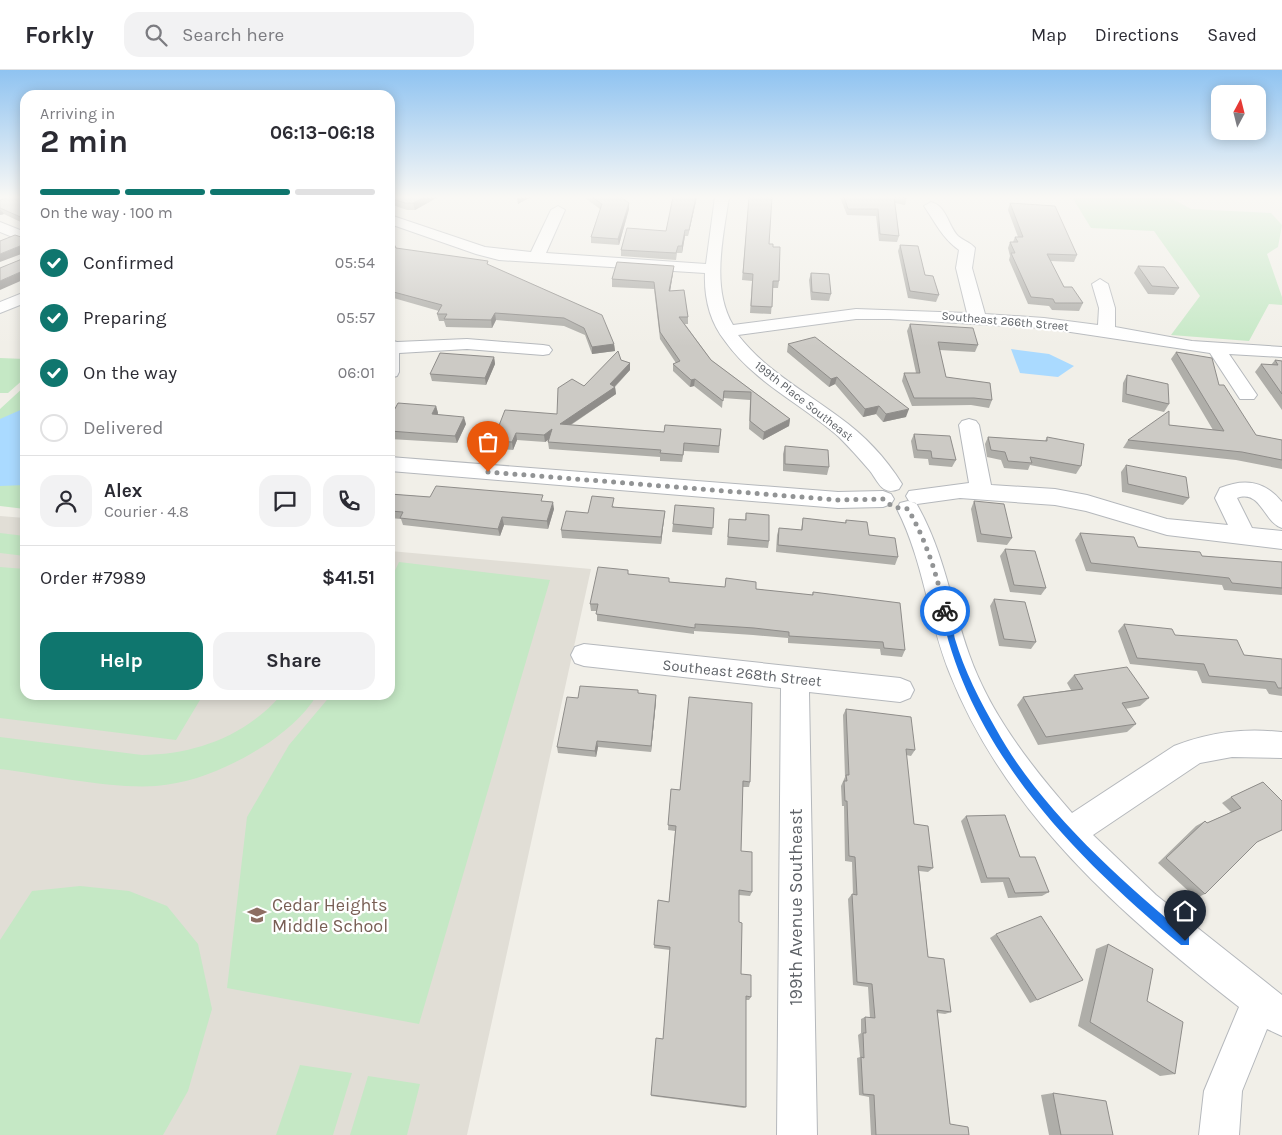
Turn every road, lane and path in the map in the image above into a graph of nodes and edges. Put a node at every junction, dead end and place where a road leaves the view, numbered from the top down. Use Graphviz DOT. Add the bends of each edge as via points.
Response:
graph roads {
  1 [pos="469,247"];
  2 [pos="542,247"];
  3 [pos="716,247"];
  4 [pos="966,247"];
  5 [pos="537,257"];
  6 [pos="714,269"];
  7 [pos="1100,284"];
  8 [pos="20,299"];
  9 [pos="0,308"];
  10 [pos="977,318"];
  11 [pos="1106,331"];
  12 [pos="727,332"];
  13 [pos="395,346"];
  14 [pos="1216,348"];
  15 [pos="543,350"];
  16 [pos="1282,352"];
  17 [pos="1247,395"];
  18 [pos="969,425"];
  19 [pos="395,464"];
  20 [pos="981,490"];
  21 [pos="900,497"];
  22 [pos="1282,520"];
  23 [pos="1244,536"];
  24 [pos="1282,540"];
  25 [pos="584,655"];
  26 [pos="794,678"];
  27 [pos="900,690"];
  28 [pos="1282,745"];
  29 [pos="1068,834"];
  30 [pos="1271,1010"];
  31 [pos="797,1135"];
  32 [pos="1219,1135"];
  1 -- 5 [label="street"];
  2 -- 5 [label="street"];
  3 -- 6 [label="street, 199th Place Southeast"];
  4 -- 10 [label="street" via="964,268"];
  5 -- 6 [label="street"];
  6 -- 12 [label="street, 199th Place Southeast" via="714,299"];
  7 -- 11 [label="street" via="1108,308"];
  8 -- 9 [label="street"];
  10 -- 11 [label="street, Southeast 266th Street"];
  10 -- 12 [label="street, Southeast 266th Street" via="874,313"];
  11 -- 14 [label="street, Southeast 266th Street" via="1167,343"];
  12 -- 21 [label="street, 199th Place Southeast" via="764,372 833,421 857,443"];
  13 -- 15 [label="street" via="467,344"];
  14 -- 16 [label="street, Southeast 266th Street"];
  14 -- 17 [label="street"];
  18 -- 20 [label="street"];
  19 -- 21 [label="street" via="838,500"];
  20 -- 21 [label="street"];
  20 -- 23 [label="street" via="1063,498 1167,527"];
  21 -- 29 [label="street, 199th Place Southeast" via="918,527 931,560 951,639 993,734"];
  22 -- 23 [label="street" via="1268,498 1252,491 1233,490 1226,498"];
  23 -- 24 [label="street"];
  25 -- 26 [label="street, Southeast 268th Street"];
  26 -- 27 [label="street, Southeast 268th Street"];
  26 -- 31 [label="street, 199th Avenue Southeast"];
  28 -- 29 [label="street" via="1236,742 1204,747 1184,756"];
  29 -- 30 [label="street, 199th Place Southeast" via="1141,905"];
  30 -- 32 [label="street" via="1223,1091"];
}
